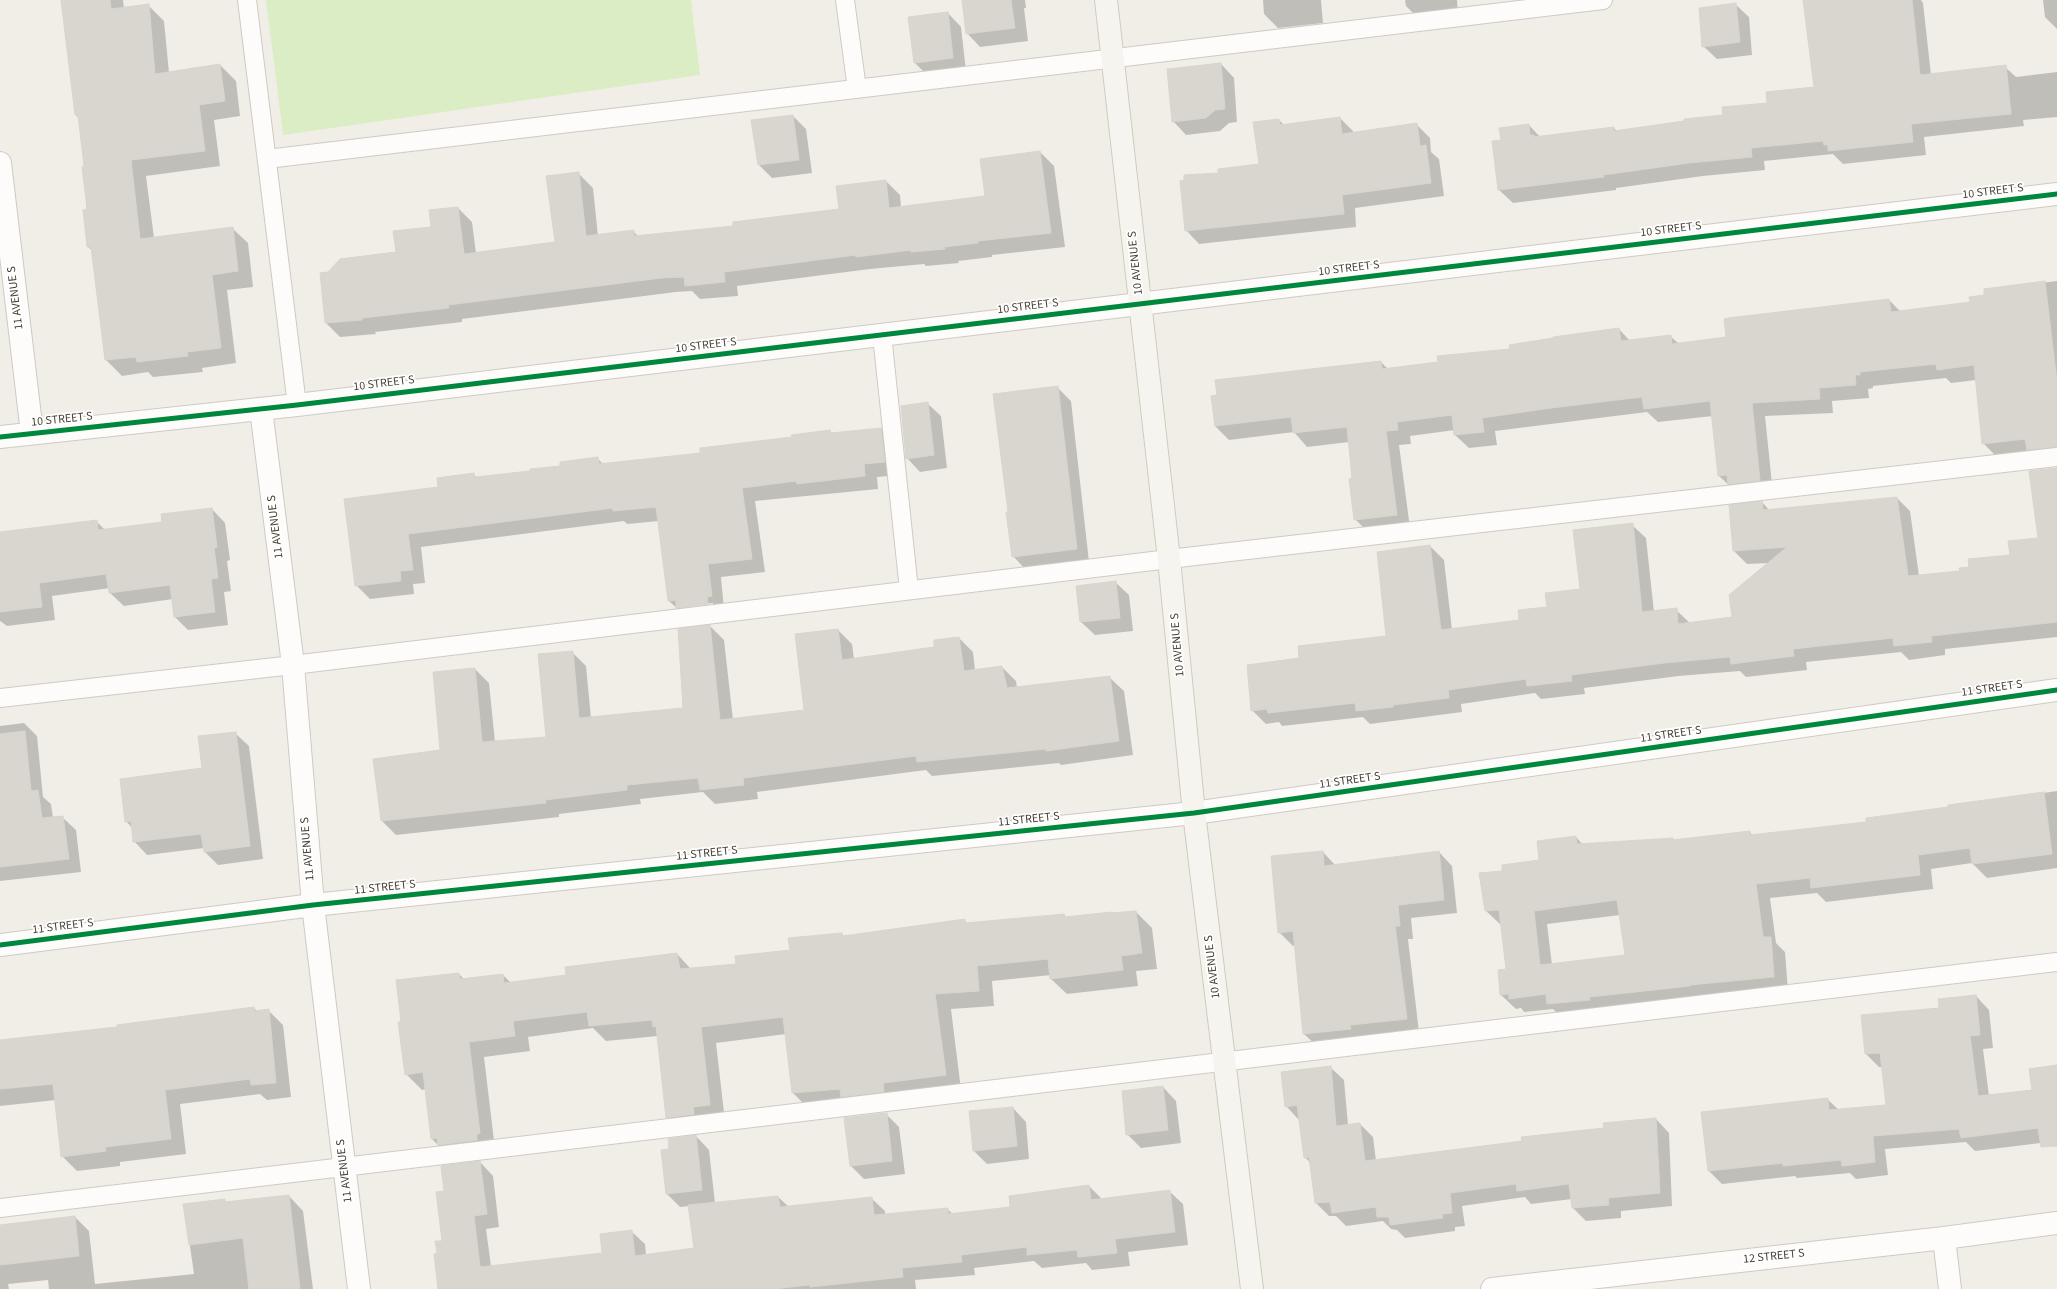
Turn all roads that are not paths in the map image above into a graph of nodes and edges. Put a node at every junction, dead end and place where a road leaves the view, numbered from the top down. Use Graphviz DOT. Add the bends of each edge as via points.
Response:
graph roads {
  1 [pos="247,0"];
  2 [pos="845,0"];
  3 [pos="1106,0"];
  4 [pos="1604,0"];
  5 [pos="1112,58"];
  6 [pos="857,89"];
  7 [pos="267,159"];
  8 [pos="0,163"];
  9 [pos="2057,194"];
  10 [pos="1140,304"];
  11 [pos="882,335"];
  12 [pos="297,405"];
  13 [pos="261,409"];
  14 [pos="32,433"];
  15 [pos="0,437"];
  16 [pos="2057,457"];
  17 [pos="1169,559"];
  18 [pos="909,590"];
  19 [pos="293,666"];
  20 [pos="2057,690"];
  21 [pos="0,698"];
  22 [pos="1194,813"];
  23 [pos="313,905"];
  24 [pos="0,945"];
  25 [pos="2057,962"];
  26 [pos="1224,1063"];
  27 [pos="344,1168"];
  28 [pos="0,1208"];
  29 [pos="2057,1223"];
  30 [pos="1944,1238"];
  31 [pos="359,1289"];
  32 [pos="1252,1289"];
  33 [pos="1492,1289"];
  34 [pos="1950,1289"];
  1 -- 7 [label="lane"];
  2 -- 6 [label="lane"];
  3 -- 5 [label="street, 10 AVENUE S"];
  4 -- 5 [label="lane"];
  5 -- 6 [label="lane"];
  5 -- 10 [label="street, 10 AVENUE S"];
  6 -- 7 [label="lane"];
  7 -- 12 [label="lane"];
  8 -- 14 [label="street, 11 AVENUE S"];
  9 -- 10 [label="street, 10 STREET S"];
  10 -- 11 [label="street, 10 STREET S"];
  10 -- 17 [label="street, 10 AVENUE S"];
  11 -- 12 [label="street, 10 STREET S"];
  11 -- 18 [label="lane"];
  12 -- 13 [label="street, 10 STREET S"];
  13 -- 14 [label="street, 10 STREET S"];
  13 -- 19 [label="street, 11 AVENUE S"];
  14 -- 15 [label="street, 10 STREET S"];
  16 -- 17 [label="lane"];
  17 -- 18 [label="lane"];
  17 -- 22 [label="street, 10 AVENUE S"];
  18 -- 19 [label="lane"];
  19 -- 21 [label="lane"];
  19 -- 23 [label="street, 11 AVENUE S"];
  20 -- 22 [label="street, 11 STREET S"];
  22 -- 23 [label="street, 11 STREET S"];
  22 -- 26 [label="street, 10 AVENUE S"];
  23 -- 24 [label="street, 11 STREET S"];
  23 -- 27 [label="street, 11 AVENUE S"];
  25 -- 26 [label="lane"];
  26 -- 27 [label="lane"];
  26 -- 32 [label="street, 10 AVENUE S"];
  27 -- 28 [label="lane"];
  27 -- 31 [label="street, 11 AVENUE S"];
  29 -- 30 [label="street, 12 STREET S"];
  30 -- 33 [label="street, 12 STREET S"];
  30 -- 34 [label="street"];
}
